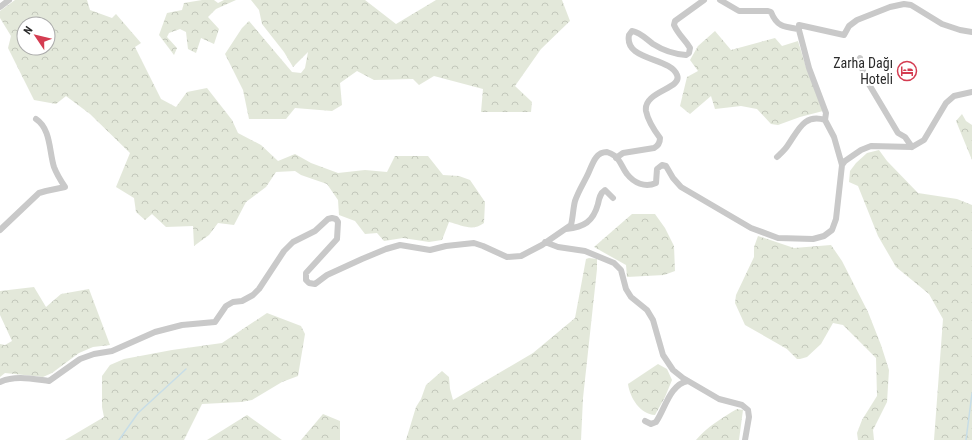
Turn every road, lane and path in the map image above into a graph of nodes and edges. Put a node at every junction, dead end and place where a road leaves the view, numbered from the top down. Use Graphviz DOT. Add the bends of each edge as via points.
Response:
graph roads {
  1 [pos="9,0"];
  2 [pos="704,0"];
  3 [pos="720,0"];
  4 [pos="0,7"];
  5 [pos="799,28"];
  6 [pos="972,32"];
  7 [pos="860,58"];
  8 [pos="972,92"];
  9 [pos="36,118"];
  10 [pos="825,120"];
  11 [pos="912,147"];
  12 [pos="777,157"];
  13 [pos="616,158"];
  14 [pos="842,165"];
  15 [pos="613,198"];
  16 [pos="566,229"];
  17 [pos="0,230"];
  18 [pos="545,242"];
  19 [pos="688,381"];
  20 [pos="0,382"];
  21 [pos="645,421"];
  22 [pos="745,440"];
  1 -- 4 [label="street"];
  2 -- 13 [label="street" via="675,21 678,34 690,48 686,55 673,54 636,31 628,35 629,42 636,52 664,63 673,70 678,80 649,100 646,109 649,121 660,138 658,145 654,148 623,153"];
  3 -- 5 [label="street" via="739,12 771,12 774,21 779,25"];
  5 -- 6 [label="street" via="799,25 844,35 849,26 857,20 890,7 911,5 942,24"];
  5 -- 10 [label="street" via="809,68 826,113"];
  7 -- 11 [label="street" via="867,81 898,133 905,137"];
  8 -- 11 [label="street" via="954,96 946,103 924,140"];
  9 -- 17 [label="street" via="44,125 48,134 54,166 65,187 39,193"];
  10 -- 12 [label="street" via="818,118 803,123 787,148"];
  10 -- 14 [label="street" via="834,137"];
  11 -- 14 [label="street" via="871,146 860,150"];
  13 -- 14 [label="street" via="627,174 644,186 656,183 657,169 662,165 666,166 681,187 751,228 778,238 812,239 824,236 832,230 836,219"];
  13 -- 16 [label="street" via="610,152 597,155 575,201 570,225"];
  15 -- 16 [label="street" via="604,190 592,218 582,226"];
  16 -- 18 [label="street"];
  18 -- 19 [label="street" via="558,247 585,251 614,262 621,270 626,289 647,310 653,320 663,355 673,370"];
  18 -- 20 [label="street" via="521,256 512,257 474,243 430,250 400,245 327,275 315,284 309,283 306,280 306,273 337,239 338,222 336,219 328,219 315,231 293,242 284,251 259,289 242,301 226,306 215,322 182,325 154,332 112,351 80,359 49,381 19,378"];
  19 -- 21 [label="street" via="676,387 656,422 651,424"];
  19 -- 22 [label="street" via="719,399 742,405 748,410"];
}
